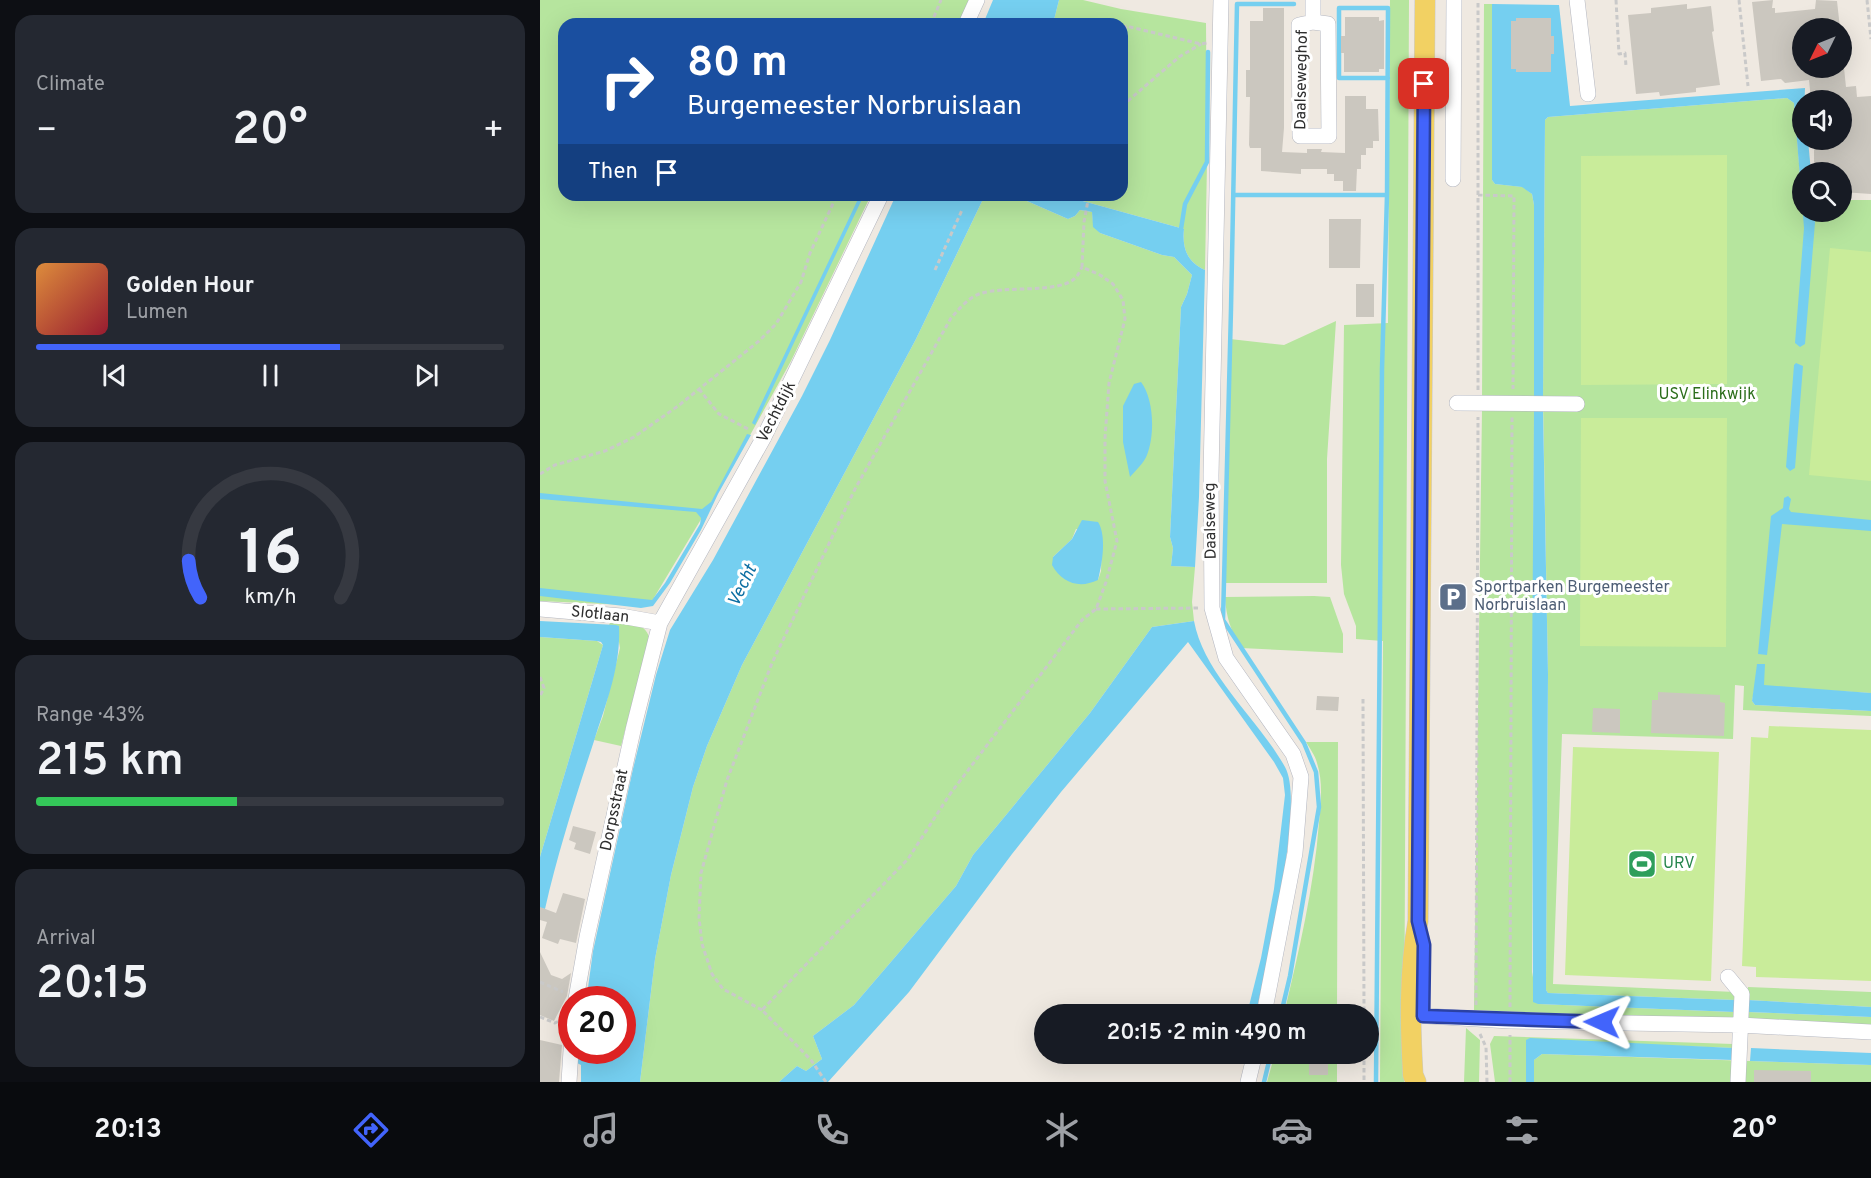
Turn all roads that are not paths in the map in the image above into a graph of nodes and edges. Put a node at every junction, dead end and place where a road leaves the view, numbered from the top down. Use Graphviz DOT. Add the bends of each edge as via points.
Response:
graph roads {
  1 [pos="977,0"];
  2 [pos="1221,0"];
  3 [pos="1313,0"];
  4 [pos="1425,0"];
  5 [pos="1454,0"];
  6 [pos="1577,0"];
  7 [pos="969,18"];
  8 [pos="1313,22"];
  9 [pos="1588,94"];
  10 [pos="1453,179"];
  11 [pos="878,201"];
  12 [pos="1457,403"];
  13 [pos="1577,404"];
  14 [pos="540,609"];
  15 [pos="660,623"];
  16 [pos="1728,977"];
  17 [pos="573,986"];
  18 [pos="1266,1004"];
  19 [pos="1417,1016"];
  20 [pos="1740,1025"];
  21 [pos="1871,1032"];
  22 [pos="569,1064"];
  23 [pos="1252,1064"];
  24 [pos="568,1082"];
  25 [pos="1248,1082"];
  26 [pos="1416,1082"];
  27 [pos="1427,1082"];
  28 [pos="1738,1082"];
  1 -- 7 [label="street"];
  2 -- 18 [label="street, Daalseweg" via="1212,608 1226,658 1293,754 1301,777 1295,853"];
  3 -- 8 [label="street, Daalseweghof"];
  4 -- 19 [label="main road" via="1418,921 1414,944"];
  5 -- 10 [label="street"];
  6 -- 9 [label="street"];
  8 -- 8 [label="street, Daalseweghof" via="1328,24 1329,136 1300,136 1299,25"];
  11 -- 15 [label="street, Vechtdijk" via="764,437"];
  12 -- 13 [label="street"];
  14 -- 15 [label="street, Slotlaan"];
  15 -- 17 [label="street, Dorpsstraat"];
  16 -- 20 [label="street" via="1742,994"];
  19 -- 20 [label="street"];
  19 -- 26 [label="main road" via="1413,1075"];
  19 -- 27 [label="main road"];
  20 -- 21 [label="street"];
  20 -- 28 [label="street"];
  22 -- 24 [label="street"];
  23 -- 25 [label="street"];
}
